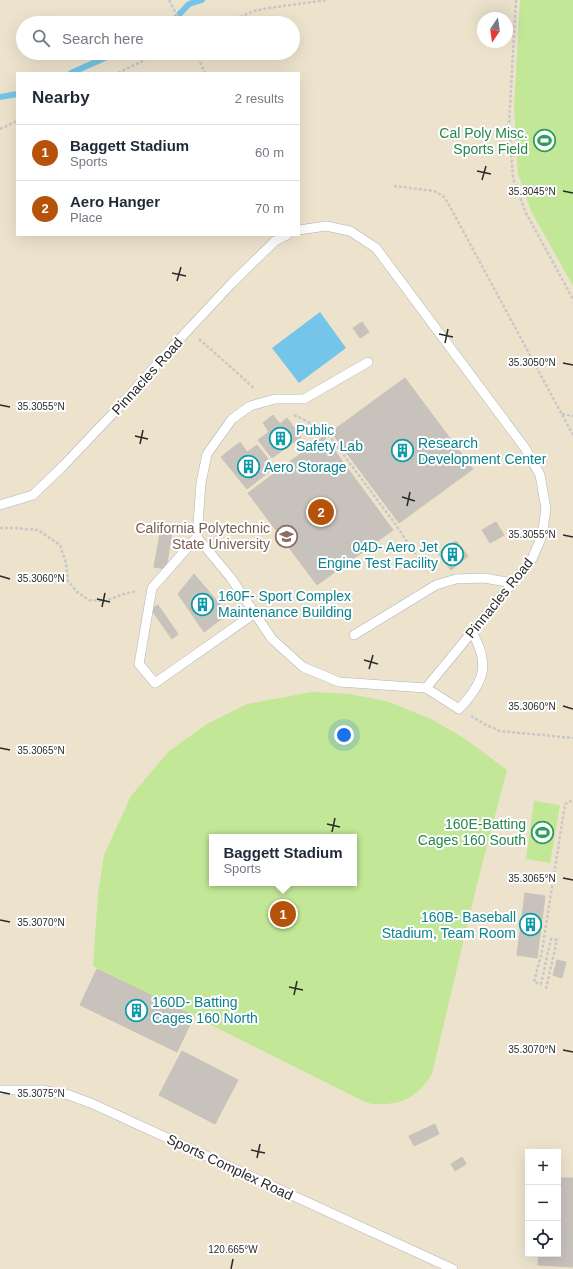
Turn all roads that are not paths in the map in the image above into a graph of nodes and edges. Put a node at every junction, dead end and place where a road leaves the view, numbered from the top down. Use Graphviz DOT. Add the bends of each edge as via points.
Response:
graph roads {
  1 [pos="300,230"];
  2 [pos="285,236"];
  3 [pos="368,362"];
  4 [pos="0,505"];
  5 [pos="197,537"];
  6 [pos="512,583"];
  7 [pos="255,613"];
  8 [pos="472,632"];
  9 [pos="354,635"];
  10 [pos="426,688"];
  11 [pos="0,1090"];
  12 [pos="453,1269"];
  1 -- 6 [label="lane, Pinnacles Road" via="326,226 350,231 376,248 525,448 540,475 546,510 542,536 532,559"];
  2 -- 4 [label="lane, Pinnacles Road" via="275,241 232,283 80,448 33,495"];
  3 -- 5 [label="lane" via="304,399 267,401 250,406 232,419 207,454 201,483"];
  5 -- 7 [label="lane" via="231,578"];
  5 -- 7 [label="lane" via="152,588 139,664 155,683"];
  6 -- 8 [label="lane, Pinnacles Road"];
  6 -- 9 [label="lane" via="484,578 456,579 436,585"];
  7 -- 10 [label="lane" via="272,638 303,667 339,682"];
  8 -- 10 [label="lane, Pinnacles Road"];
  8 -- 10 [label="lane" via="479,646 483,664 480,680 471,696 459,709"];
  11 -- 12 [label="lane, Sports Complex Road" via="42,1090 69,1095 93,1104"];
}
